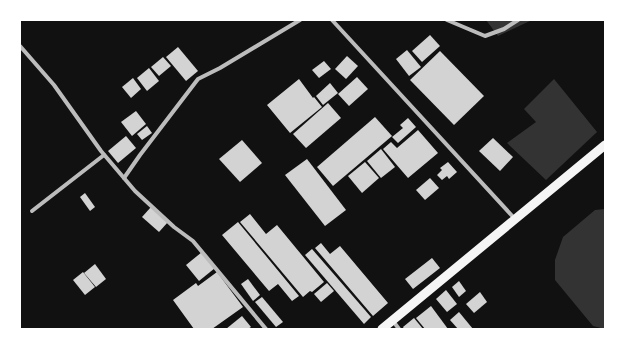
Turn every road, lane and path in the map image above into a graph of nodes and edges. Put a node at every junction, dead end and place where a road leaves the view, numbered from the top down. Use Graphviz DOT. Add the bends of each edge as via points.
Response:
graph roads {
  1 [pos="300,20"];
  2 [pos="332,20"];
  3 [pos="447,20"];
  4 [pos="518,20"];
  5 [pos="20,46"];
  6 [pos="605,145"];
  7 [pos="104,155"];
  8 [pos="124,178"];
  9 [pos="32,211"];
  10 [pos="516,219"];
  11 [pos="392,321"];
  12 [pos="266,329"];
  13 [pos="382,329"];
  14 [pos="399,329"];
  1 -- 8 [label="street" via="198,79"];
  2 -- 10 [label="street"];
  3 -- 4 [label="street" via="485,36"];
  5 -- 7 [label="street" via="54,86"];
  6 -- 10 [label="main road"];
  7 -- 8 [label="street"];
  7 -- 9 [label="street"];
  8 -- 12 [label="street" via="174,227 193,241"];
  10 -- 11 [label="main road"];
  11 -- 13 [label="main road"];
  11 -- 14 [label="street"];
}
